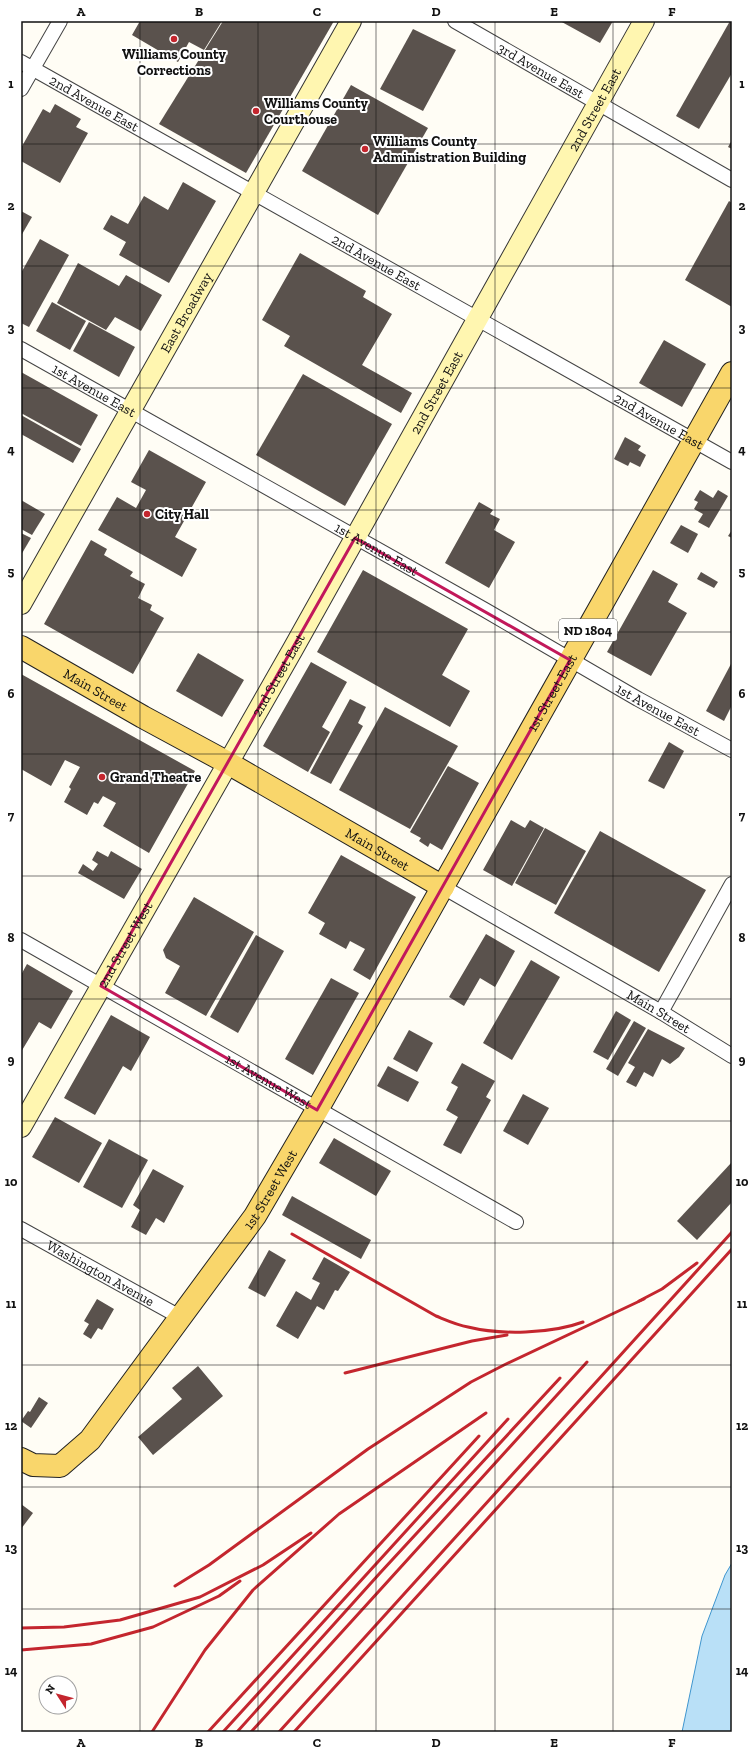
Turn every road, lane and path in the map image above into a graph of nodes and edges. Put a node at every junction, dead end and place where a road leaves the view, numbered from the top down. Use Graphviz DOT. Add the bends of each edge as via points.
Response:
graph roads {
  1 [pos="60,21"];
  2 [pos="352,21"];
  3 [pos="454,21"];
  4 [pos="644,21"];
  5 [pos="27,65"];
  6 [pos="21,89"];
  7 [pos="599,103"];
  8 [pos="732,180"];
  9 [pos="254,193"];
  10 [pos="478,319"];
  11 [pos="21,349"];
  12 [pos="732,373"];
  13 [pos="130,411"];
  14 [pos="694,441"];
  15 [pos="732,462"];
  16 [pos="355,538"];
  17 [pos="21,604"];
  18 [pos="21,647"];
  19 [pos="570,660"];
  20 [pos="732,750"];
  21 [pos="228,763"];
  22 [pos="732,884"];
  23 [pos="443,887"];
  24 [pos="21,940"];
  25 [pos="101,986"];
  26 [pos="661,1012"];
  27 [pos="732,1056"];
  28 [pos="317,1110"];
  29 [pos="21,1127"];
  30 [pos="516,1222"];
  31 [pos="21,1229"];
  32 [pos="180,1317"];
  33 [pos="21,1459"];
  1 -- 5 [label="street"];
  2 -- 9 [label="street, East Broadway"];
  3 -- 7 [label="street, 3rd Avenue East"];
  4 -- 7 [label="street, 2nd Street East"];
  5 -- 6 [label="street"];
  5 -- 9 [label="street, 2nd Avenue East"];
  7 -- 8 [label="street, 3rd Avenue East"];
  7 -- 10 [label="street, 2nd Street East"];
  9 -- 10 [label="street, 2nd Avenue East"];
  9 -- 13 [label="street, East Broadway"];
  10 -- 14 [label="street, 2nd Avenue East"];
  10 -- 16 [label="street, 2nd Street East"];
  11 -- 13 [label="street, 1st Avenue East"];
  12 -- 14 [label="main road, 1st Street East / ND 1804"];
  13 -- 16 [label="street, 1st Avenue East"];
  13 -- 17 [label="street, East Broadway"];
  14 -- 15 [label="street, 2nd Avenue East"];
  14 -- 19 [label="main road, 1st Street East / ND 1804"];
  16 -- 19 [label="street, 1st Avenue East"];
  16 -- 21 [label="street, 2nd Street East"];
  18 -- 21 [label="main road, Main Street"];
  19 -- 20 [label="street, 1st Avenue East"];
  19 -- 23 [label="main road, 1st Street East / ND 1804"];
  21 -- 23 [label="main road, Main Street"];
  21 -- 25 [label="street, 2nd Street West"];
  22 -- 26 [label="street"];
  23 -- 26 [label="street, Main Street"];
  23 -- 28 [label="main road, 1st Street West"];
  24 -- 25 [label="street, 1st Avenue West"];
  25 -- 28 [label="street, 1st Avenue West"];
  25 -- 29 [label="street, 2nd Street West"];
  26 -- 27 [label="street, Main Street"];
  28 -- 30 [label="street, 1st Avenue West"];
  28 -- 32 [label="main road, 1st Street West" via="255,1216"];
  31 -- 32 [label="street, Washington Avenue"];
  32 -- 33 [label="main road, 1st Street West" via="90,1440 60,1466 33,1465"];
}
